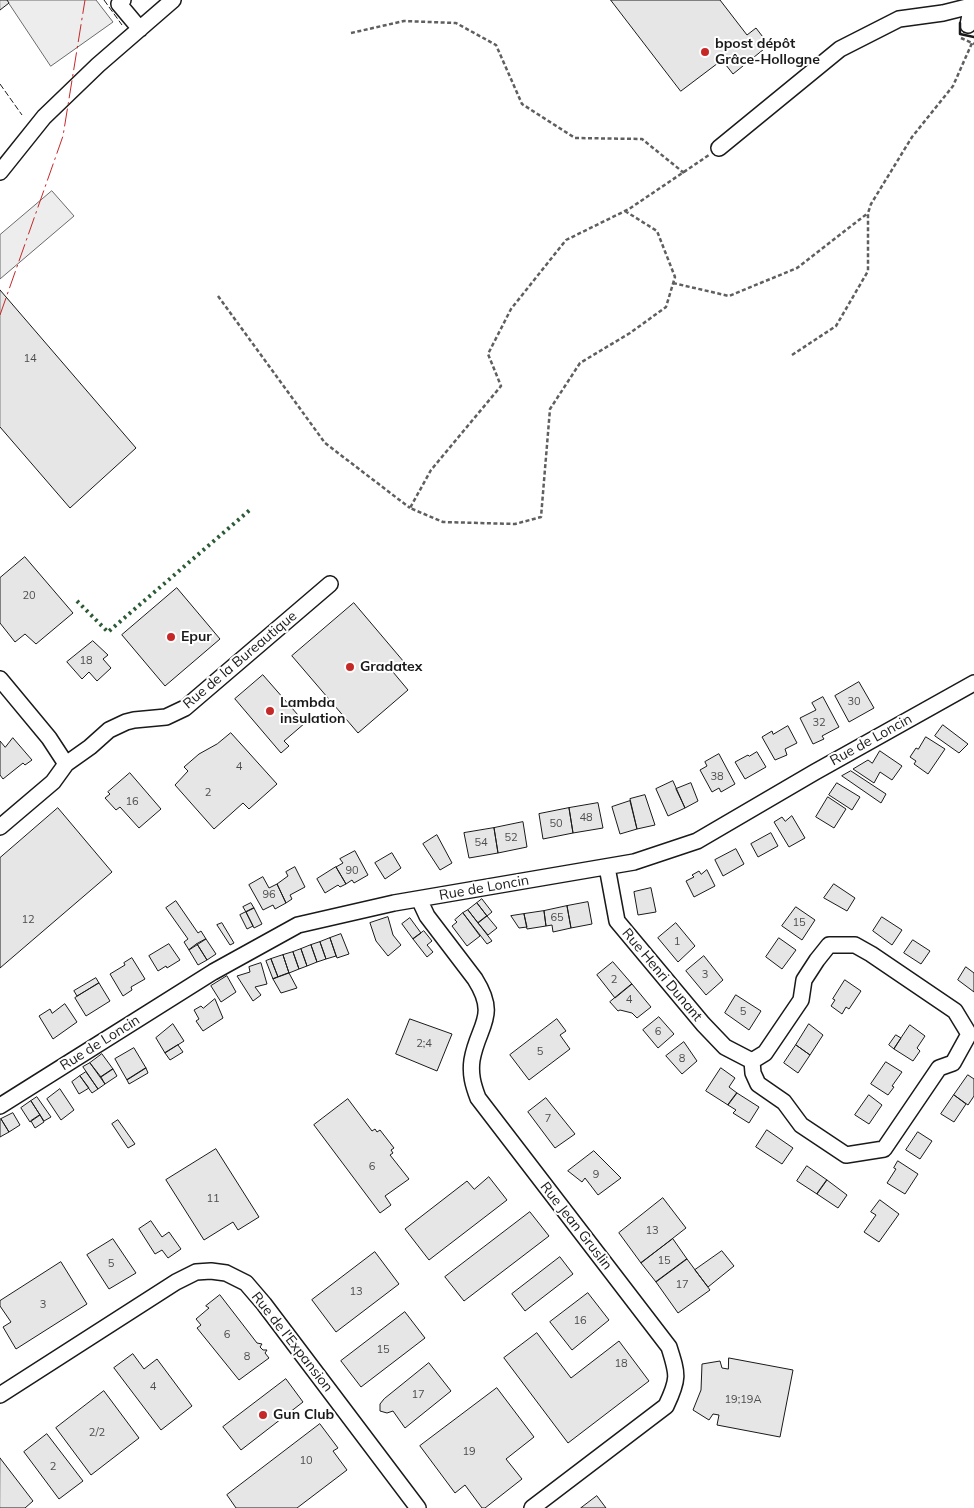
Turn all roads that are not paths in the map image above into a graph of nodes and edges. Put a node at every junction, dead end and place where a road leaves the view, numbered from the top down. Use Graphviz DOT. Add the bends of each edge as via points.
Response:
graph roads {
  1 [pos="174,0"];
  2 [pos="119,1"];
  3 [pos="972,3"];
  4 [pos="968,25"];
  5 [pos="140,29"];
  6 [pos="718,148"];
  7 [pos="0,172"];
  8 [pos="330,584"];
  9 [pos="0,679"];
  10 [pos="974,683"];
  11 [pos="66,764"];
  12 [pos="0,827"];
  13 [pos="607,867"];
  14 [pos="419,899"];
  15 [pos="752,1061"];
  16 [pos="0,1106"];
  17 [pos="0,1395"];
  18 [pos="418,1508"];
  19 [pos="532,1508"];
  1 -- 5 [label="street"];
  2 -- 5 [label="street"];
  3 -- 4 [label="street"];
  3 -- 6 [label="street" via="943,14 899,19 840,49"];
  5 -- 7 [label="street" via="98,64 44,117"];
  8 -- 11 [label="street, Rue de la Bureautique" via="185,708 166,717 126,722 109,730"];
  9 -- 11 [label="street" via="49,738"];
  10 -- 13 [label="street, Rue de Loncin" via="697,841 634,862"];
  11 -- 12 [label="street, Rue de la Bureautique" via="53,782"];
  13 -- 14 [label="street, Rue de Loncin"];
  13 -- 15 [label="street, Rue Henri Dunant" via="617,921 725,1047"];
  14 -- 16 [label="street, Rue de Loncin" via="298,925 213,972"];
  14 -- 19 [label="street, Rue Jean Gruslin" via="427,916 475,979 486,1002 487,1014 472,1058 472,1080 478,1098 669,1346 677,1369 674,1388 666,1406"];
  15 -- 15 [label="street" via="765,1053 801,1000 804,980 829,945 855,945 871,954 955,1011 969,1034 954,1062 940,1068 884,1149 846,1154 802,1125 784,1102 758,1084"];
  17 -- 18 [label="street, Rue de l'Expansion" via="176,1282 196,1272 226,1273 246,1283 264,1304"];
}
